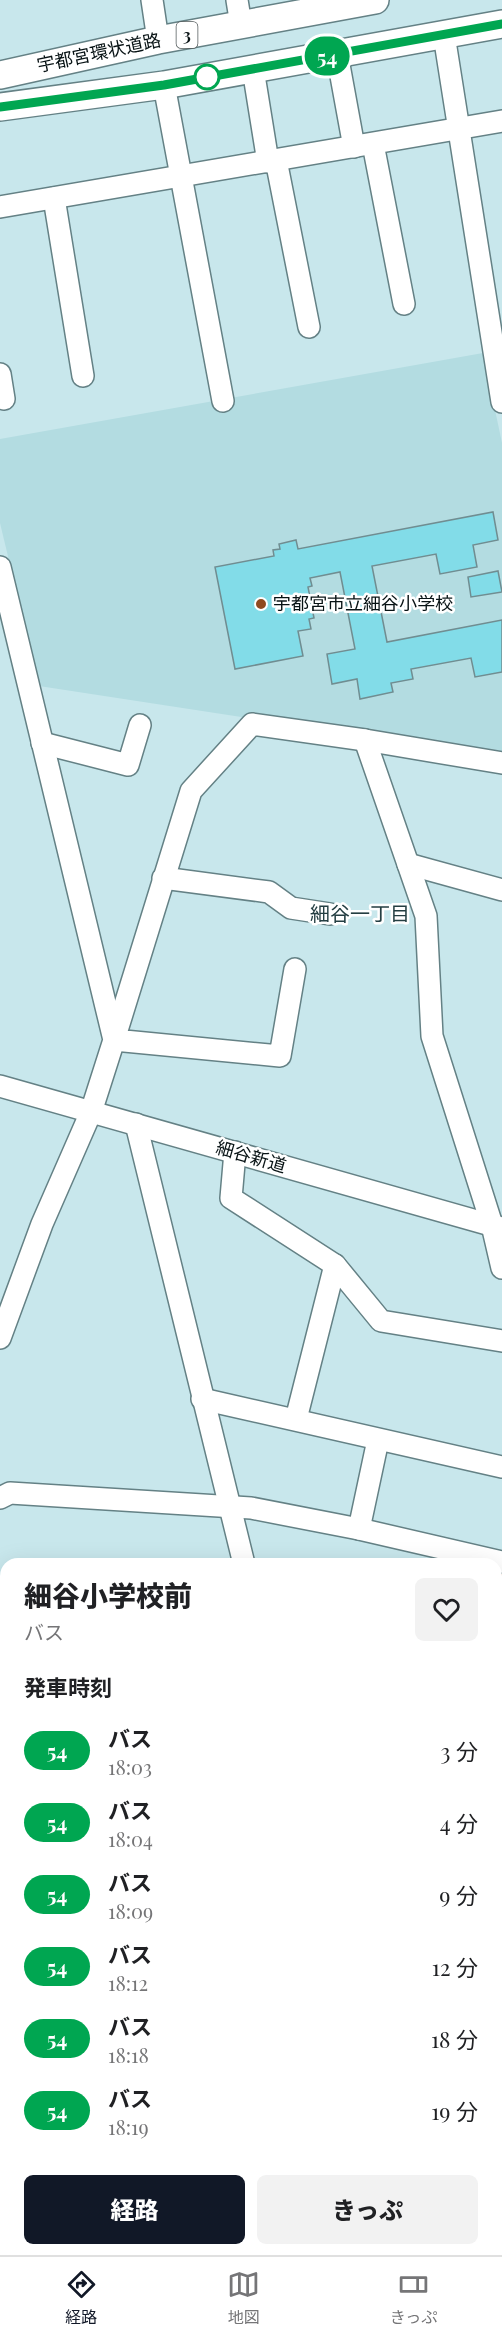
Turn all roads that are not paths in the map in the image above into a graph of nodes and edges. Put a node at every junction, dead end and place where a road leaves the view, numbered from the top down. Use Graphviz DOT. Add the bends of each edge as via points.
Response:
graph roads {
  1 [pos="152,0"];
  2 [pos="375,0"];
  3 [pos="330,4"];
  4 [pos="239,12"];
  5 [pos="502,24"];
  6 [pos="444,35"];
  7 [pos="158,40"];
  8 [pos="337,54"];
  9 [pos="253,69"];
  10 [pos="0,75"];
  11 [pos="164,85"];
  12 [pos="0,107"];
  13 [pos="502,125"];
  14 [pos="460,128"];
  15 [pos="363,145"];
  16 [pos="272,161"];
  17 [pos="181,177"];
  18 [pos="54,198"];
  19 [pos="0,207"];
  20 [pos="404,304"];
  21 [pos="309,327"];
  22 [pos="0,374"];
  23 [pos="83,376"];
  24 [pos="4,399"];
  25 [pos="223,401"];
  26 [pos="502,402"];
  27 [pos="0,567"];
  28 [pos="140,725"];
  29 [pos="365,740"];
  30 [pos="42,742"];
  31 [pos="502,763"];
  32 [pos="408,864"];
  33 [pos="163,878"];
  34 [pos="502,890"];
  35 [pos="330,914"];
  36 [pos="296,969"];
  37 [pos="114,1040"];
  38 [pos="0,1086"];
  39 [pos="91,1112"];
  40 [pos="136,1124"];
  41 [pos="236,1152"];
  42 [pos="497,1226"];
  43 [pos="334,1265"];
  44 [pos="502,1269"];
  45 [pos="0,1338"];
  46 [pos="502,1341"];
  47 [pos="202,1399"];
  48 [pos="296,1419"];
  49 [pos="378,1440"];
  50 [pos="502,1467"];
  51 [pos="0,1498"];
  52 [pos="230,1506"];
  53 [pos="359,1529"];
  54 [pos="243,1558"];
  55 [pos="485,1558"];
  1 -- 7 [label="street"];
  2 -- 3 [label="main road, 宇都宮環状道路 / 3"];
  3 -- 4 [label="main road, 宇都宮環状道路 / 3"];
  4 -- 7 [label="main road, 宇都宮環状道路 / 3"];
  5 -- 6 [label="main road, 宇都宮環状道路"];
  6 -- 8 [label="main road, 宇都宮環状道路"];
  6 -- 14 [label="street"];
  7 -- 10 [label="main road, 宇都宮環状道路 / 3"];
  8 -- 9 [label="main road, 宇都宮環状道路"];
  8 -- 15 [label="street"];
  9 -- 11 [label="main road, 宇都宮環状道路"];
  9 -- 16 [label="street"];
  11 -- 12 [label="main road, 宇都宮環状道路"];
  11 -- 17 [label="street"];
  13 -- 14 [label="street"];
  14 -- 15 [label="street"];
  14 -- 26 [label="street"];
  15 -- 16 [label="street"];
  15 -- 20 [label="street"];
  16 -- 17 [label="street"];
  16 -- 21 [label="street"];
  17 -- 18 [label="street"];
  17 -- 25 [label="street"];
  18 -- 19 [label="street"];
  18 -- 23 [label="street"];
  22 -- 24 [label="street"];
  27 -- 30 [label="street"];
  28 -- 30 [label="street" via="128,765"];
  29 -- 31 [label="street"];
  29 -- 32 [label="street"];
  29 -- 33 [label="street" via="252,724 191,791"];
  30 -- 37 [label="street"];
  32 -- 34 [label="street"];
  32 -- 42 [label="street" via="426,916 432,1036"];
  33 -- 35 [label="street" via="269,892 291,908"];
  33 -- 37 [label="street"];
  36 -- 37 [label="street" via="280,1056"];
  37 -- 39 [label="street"];
  38 -- 39 [label="street, 細谷新道"];
  39 -- 40 [label="street, 細谷新道"];
  39 -- 45 [label="street" via="42,1224"];
  40 -- 41 [label="street, 細谷新道"];
  40 -- 47 [label="street"];
  41 -- 42 [label="street, 細谷新道"];
  41 -- 43 [label="street" via="231,1198"];
  42 -- 44 [label="street"];
  43 -- 46 [label="street" via="381,1322"];
  43 -- 48 [label="street"];
  47 -- 48 [label="street"];
  47 -- 52 [label="street"];
  48 -- 49 [label="street"];
  49 -- 50 [label="street"];
  49 -- 53 [label="street"];
  51 -- 52 [label="street" via="10,1493"];
  52 -- 53 [label="street"];
  52 -- 54 [label="street"];
  53 -- 55 [label="street"];
}
